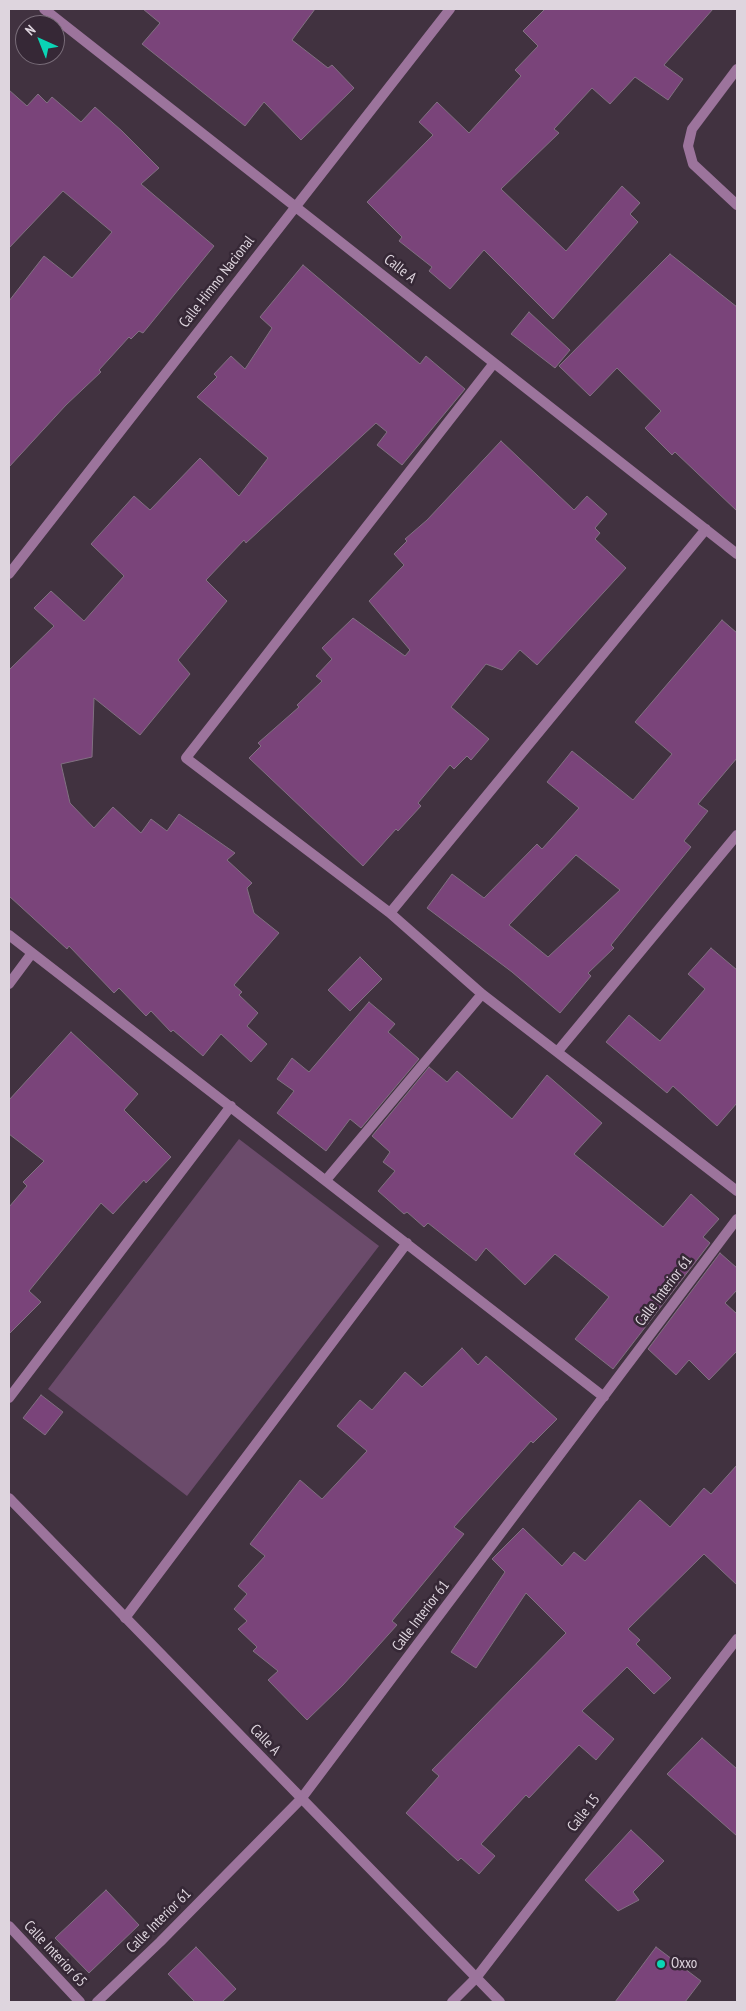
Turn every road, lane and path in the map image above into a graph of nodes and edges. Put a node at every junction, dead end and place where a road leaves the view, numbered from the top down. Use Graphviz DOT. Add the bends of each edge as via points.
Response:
graph roads {
  1 [pos="44,9"];
  2 [pos="450,9"];
  3 [pos="737,69"];
  4 [pos="295,206"];
  5 [pos="737,206"];
  6 [pos="494,363"];
  7 [pos="706,529"];
  8 [pos="737,554"];
  9 [pos="9,574"];
  10 [pos="737,835"];
  11 [pos="390,913"];
  12 [pos="9,935"];
  13 [pos="32,953"];
  14 [pos="9,984"];
  15 [pos="482,994"];
  16 [pos="558,1051"];
  17 [pos="231,1106"];
  18 [pos="326,1180"];
  19 [pos="737,1191"];
  20 [pos="737,1220"];
  21 [pos="406,1243"];
  22 [pos="604,1396"];
  23 [pos="9,1398"];
  24 [pos="9,1498"];
  25 [pos="125,1618"];
  26 [pos="737,1640"];
  27 [pos="302,1798"];
  28 [pos="9,1926"];
  29 [pos="476,1978"];
  30 [pos="80,2002"];
  31 [pos="97,2002"];
  32 [pos="452,2002"];
  33 [pos="500,2002"];
  1 -- 4 [label="street, Calle A"];
  2 -- 4 [label="street, Calle Himno Nacional"];
  3 -- 5 [label="street" via="692,129 688,146 693,164"];
  4 -- 6 [label="street, Calle A"];
  4 -- 9 [label="street, Calle Himno Nacional"];
  6 -- 7 [label="street, Calle A"];
  6 -- 11 [label="street" via="186,758"];
  7 -- 8 [label="street, Calle A"];
  7 -- 11 [label="street"];
  10 -- 16 [label="street"];
  11 -- 15 [label="street"];
  12 -- 13 [label="street"];
  13 -- 14 [label="street"];
  13 -- 17 [label="street"];
  15 -- 16 [label="street"];
  15 -- 18 [label="street"];
  16 -- 19 [label="street"];
  17 -- 18 [label="street"];
  17 -- 23 [label="street"];
  18 -- 21 [label="street"];
  20 -- 22 [label="street, Calle Interior 61"];
  21 -- 22 [label="street"];
  21 -- 25 [label="street"];
  22 -- 27 [label="street, Calle Interior 61"];
  24 -- 25 [label="street, Calle A"];
  25 -- 27 [label="street, Calle A"];
  26 -- 29 [label="street, Calle 15"];
  27 -- 29 [label="street, Calle A"];
  27 -- 31 [label="street, Calle Interior 61"];
  28 -- 30 [label="street, Calle Interior 65"];
  29 -- 32 [label="street, Calle 15"];
  29 -- 33 [label="street, Calle A"];
}
